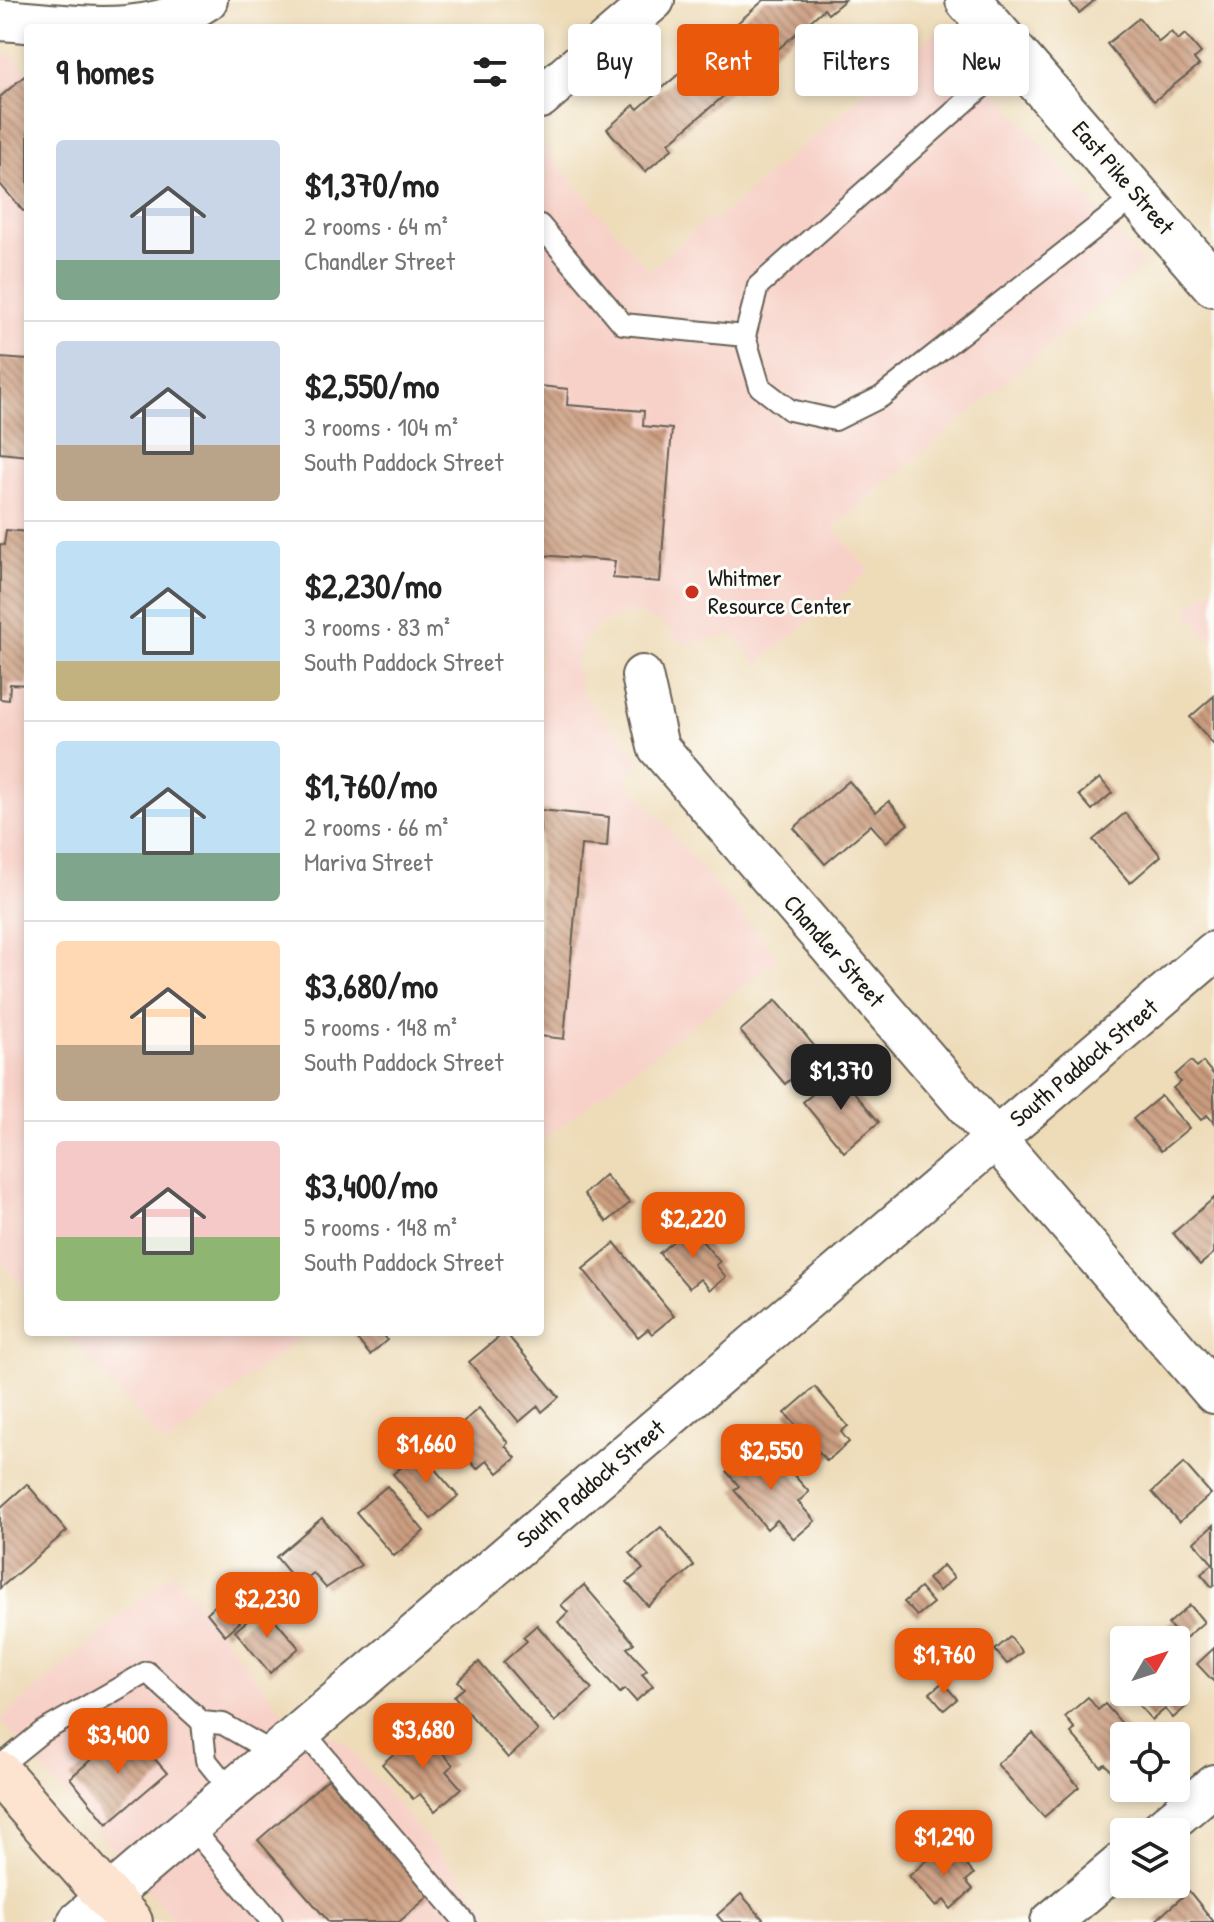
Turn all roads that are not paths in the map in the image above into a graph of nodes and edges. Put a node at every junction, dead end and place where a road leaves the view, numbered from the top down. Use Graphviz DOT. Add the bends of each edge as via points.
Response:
graph roads {
  1 [pos="207,0"];
  2 [pos="654,0"];
  3 [pos="968,0"];
  4 [pos="0,20"];
  5 [pos="73,24"];
  6 [pos="143,24"];
  7 [pos="989,24"];
  8 [pos="1029,70"];
  9 [pos="544,95"];
  10 [pos="972,96"];
  11 [pos="1137,195"];
  12 [pos="544,230"];
  13 [pos="1214,284"];
  14 [pos="745,336"];
  15 [pos="642,676"];
  16 [pos="1214,952"];
  17 [pos="994,1139"];
  18 [pos="1214,1393"];
  19 [pos="202,1722"];
  20 [pos="288,1742"];
  21 [pos="0,1766"];
  22 [pos="0,1774"];
  23 [pos="1214,1785"];
  24 [pos="231,1791"];
  25 [pos="1175,1818"];
  26 [pos="190,1826"];
  27 [pos="1110,1873"];
  28 [pos="105,1913"];
  29 [pos="272,1922"];
  30 [pos="465,1922"];
  31 [pos="1051,1922"];
  1 -- 6 [label="street" via="173,18"];
  2 -- 9 [label="street"];
  3 -- 7 [label="street, East Pike Street"];
  4 -- 5 [label="street"];
  8 -- 11 [label="street, East Pike Street"];
  10 -- 14 [label="lane" via="758,286"];
  11 -- 13 [label="street, East Pike Street"];
  11 -- 14 [label="lane" via="881,397 835,420 790,410 760,387"];
  12 -- 14 [label="lane" via="623,324"];
  15 -- 17 [label="street, Chandler Street" via="658,747"];
  16 -- 17 [label="street, South Paddock Street"];
  17 -- 18 [label="street, Chandler Street"];
  17 -- 20 [label="street, South Paddock Street"];
  19 -- 20 [label="lane"];
  19 -- 21 [label="lane" via="147,1672 42,1732"];
  19 -- 24 [label="lane" via="206,1760"];
  20 -- 24 [label="street, South Paddock Street"];
  20 -- 30 [label="lane"];
  22 -- 28 [label="main road"];
  23 -- 25 [label="street"];
  24 -- 26 [label="street, South Paddock Street"];
  26 -- 28 [label="street, South Paddock Street"];
  26 -- 29 [label="lane"];
  27 -- 31 [label="street"];
}
